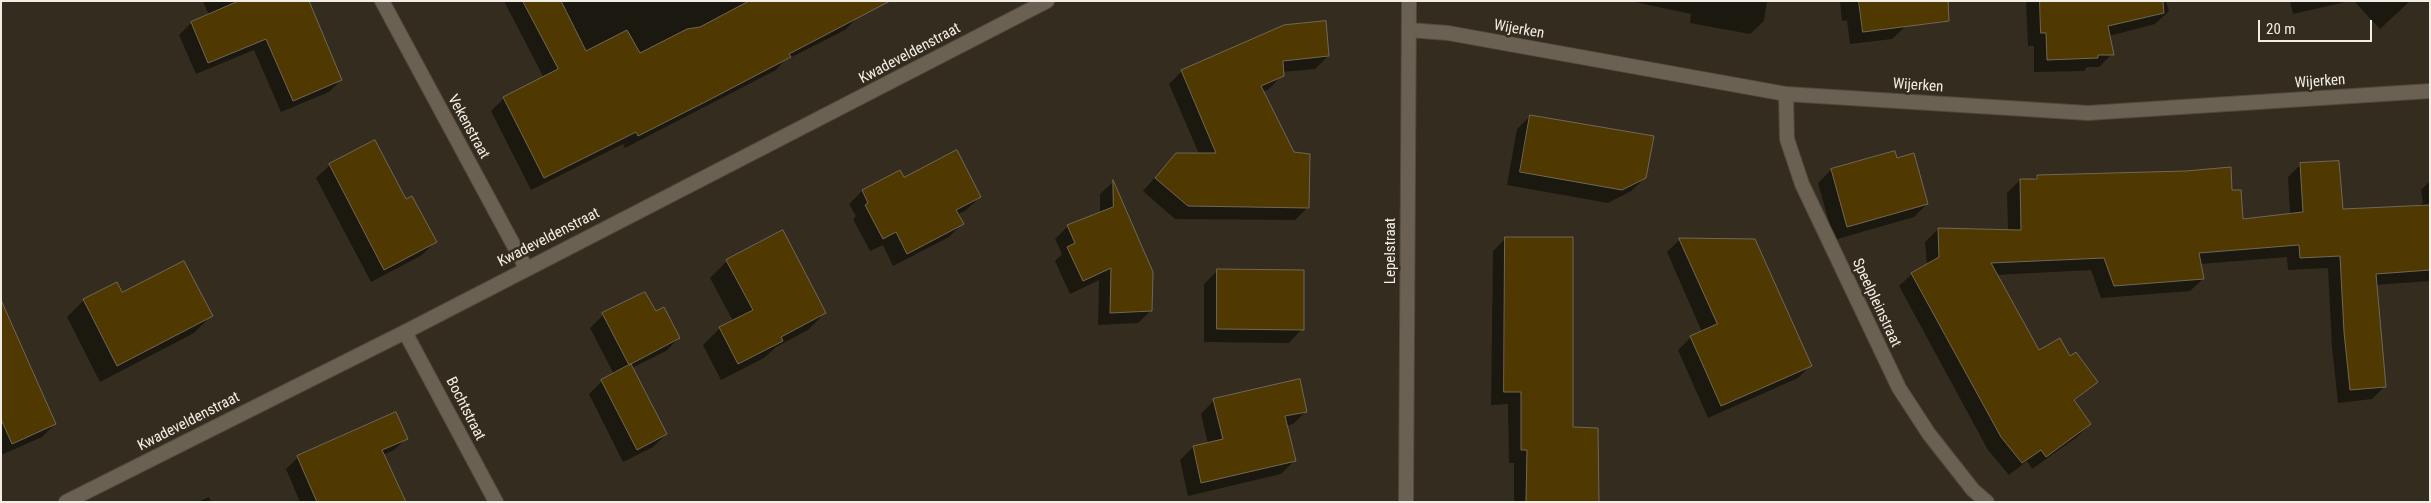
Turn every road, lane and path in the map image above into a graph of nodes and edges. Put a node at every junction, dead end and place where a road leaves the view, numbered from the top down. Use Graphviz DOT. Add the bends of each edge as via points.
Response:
graph roads {
  1 [pos="382,1"];
  2 [pos="1047,1"];
  3 [pos="1409,1"];
  4 [pos="1409,30"];
  5 [pos="2430,91"];
  6 [pos="1786,94"];
  7 [pos="526,268"];
  8 [pos="405,332"];
  9 [pos="66,502"];
  10 [pos="496,502"];
  11 [pos="1406,502"];
  12 [pos="1987,502"];
  1 -- 7 [label="street, Vekenstraat"];
  2 -- 7 [label="street, Kwadeveldenstraat"];
  3 -- 4 [label="street, Lepelstraat"];
  4 -- 6 [label="street, Wijerken" via="1448,33"];
  4 -- 11 [label="street, Lepelstraat"];
  5 -- 6 [label="street, Wijerken" via="2088,113"];
  6 -- 12 [label="street, Speelpleinstraat" via="1787,139 1802,184 1899,388 1929,434 1973,490"];
  7 -- 8 [label="street, Kwadeveldenstraat"];
  8 -- 9 [label="street, Kwadeveldenstraat"];
  8 -- 10 [label="street, Bochtstraat"];
}
